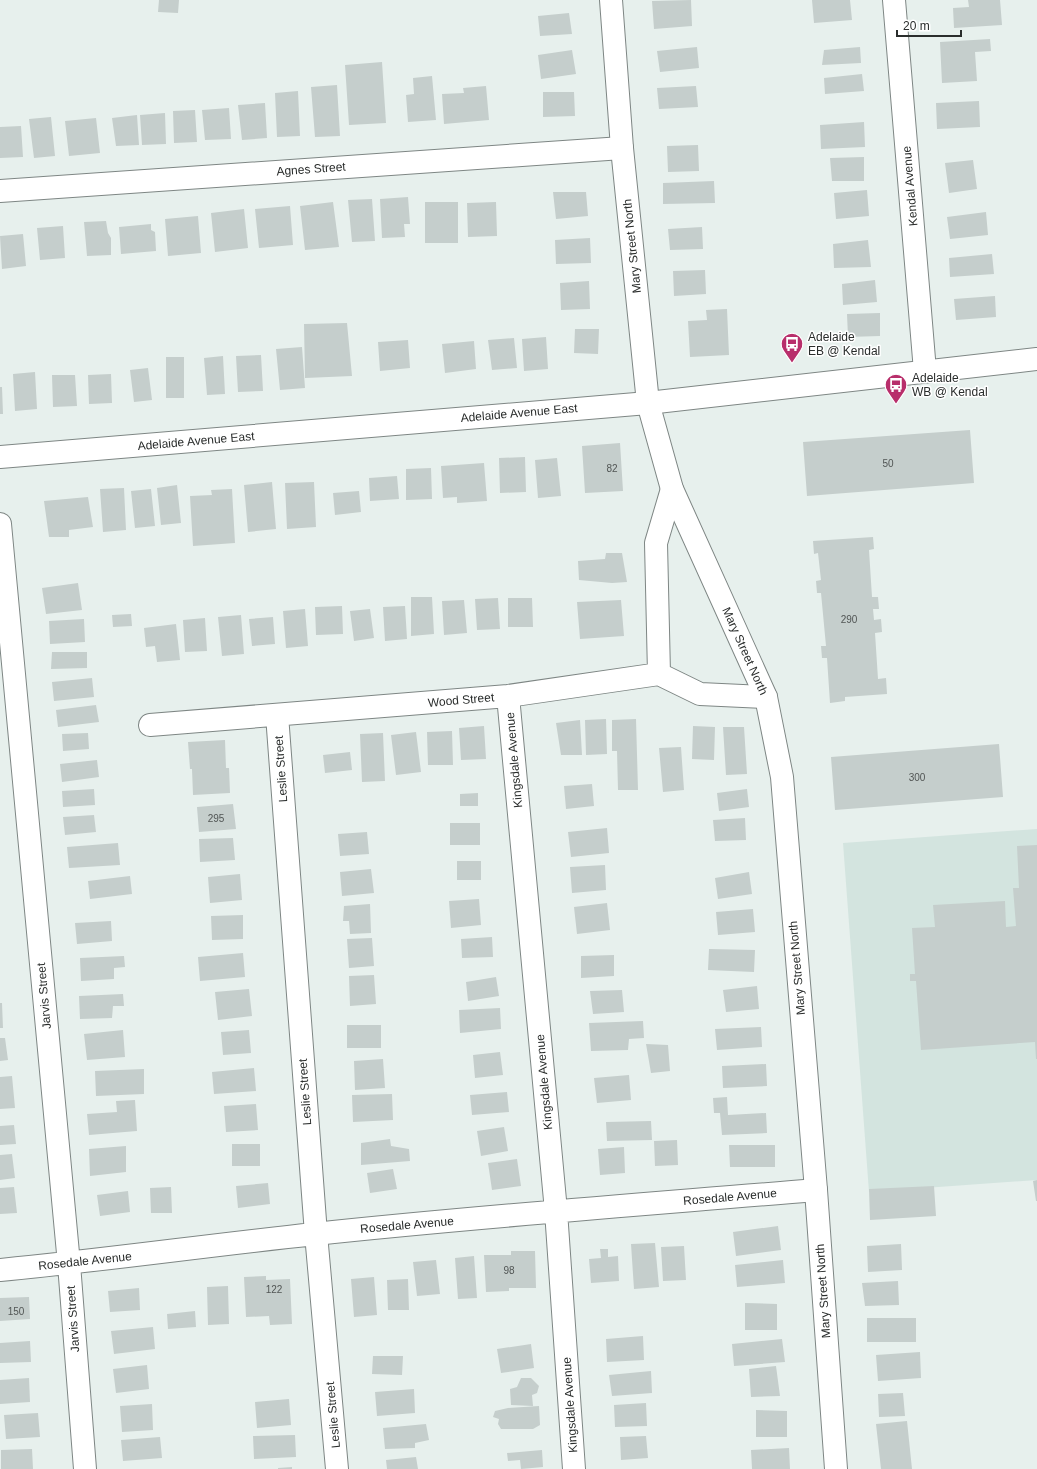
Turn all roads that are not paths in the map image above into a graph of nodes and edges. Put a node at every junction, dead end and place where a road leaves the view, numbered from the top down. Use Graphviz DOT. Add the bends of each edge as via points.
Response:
graph roads {
  1 [pos="611,0"];
  2 [pos="894,0"];
  3 [pos="622,148"];
  4 [pos="0,191"];
  5 [pos="1037,358"];
  6 [pos="925,372"];
  7 [pos="648,403"];
  8 [pos="0,457"];
  9 [pos="672,489"];
  10 [pos="0,524"];
  11 [pos="659,674"];
  12 [pos="508,696"];
  13 [pos="766,697"];
  14 [pos="277,715"];
  15 [pos="150,724"];
  16 [pos="816,1190"];
  17 [pos="556,1211"];
  18 [pos="316,1234"];
  19 [pos="69,1264"];
  20 [pos="0,1270"];
  21 [pos="85,1469"];
  22 [pos="338,1469"];
  23 [pos="574,1469"];
  24 [pos="836,1469"];
  1 -- 3 [label="street, Mary Street North"];
  2 -- 6 [label="street, Kendal Avenue"];
  3 -- 4 [label="street, Agnes Street"];
  3 -- 7 [label="street, Mary Street North"];
  5 -- 6 [label="street, Adelaide Avenue East"];
  6 -- 7 [label="street, Adelaide Avenue East"];
  7 -- 8 [label="street, Adelaide Avenue East"];
  7 -- 9 [label="street, Mary Street North"];
  9 -- 11 [label="street" via="656,543"];
  9 -- 13 [label="street, Mary Street North"];
  10 -- 19 [label="street, Jarvis Street"];
  11 -- 12 [label="street, Wood Street"];
  11 -- 13 [label="street" via="700,694"];
  12 -- 14 [label="street, Wood Street"];
  12 -- 17 [label="street, Kingsdale Avenue"];
  13 -- 16 [label="street, Mary Street North" via="782,777"];
  14 -- 15 [label="street, Wood Street"];
  14 -- 18 [label="street, Leslie Street"];
  16 -- 17 [label="street, Rosedale Avenue"];
  16 -- 24 [label="street, Mary Street North"];
  17 -- 18 [label="street, Rosedale Avenue"];
  17 -- 23 [label="street, Kingsdale Avenue"];
  18 -- 19 [label="street, Rosedale Avenue"];
  18 -- 22 [label="street, Leslie Street"];
  19 -- 20 [label="street, Rosedale Avenue"];
  19 -- 21 [label="street, Jarvis Street"];
}
